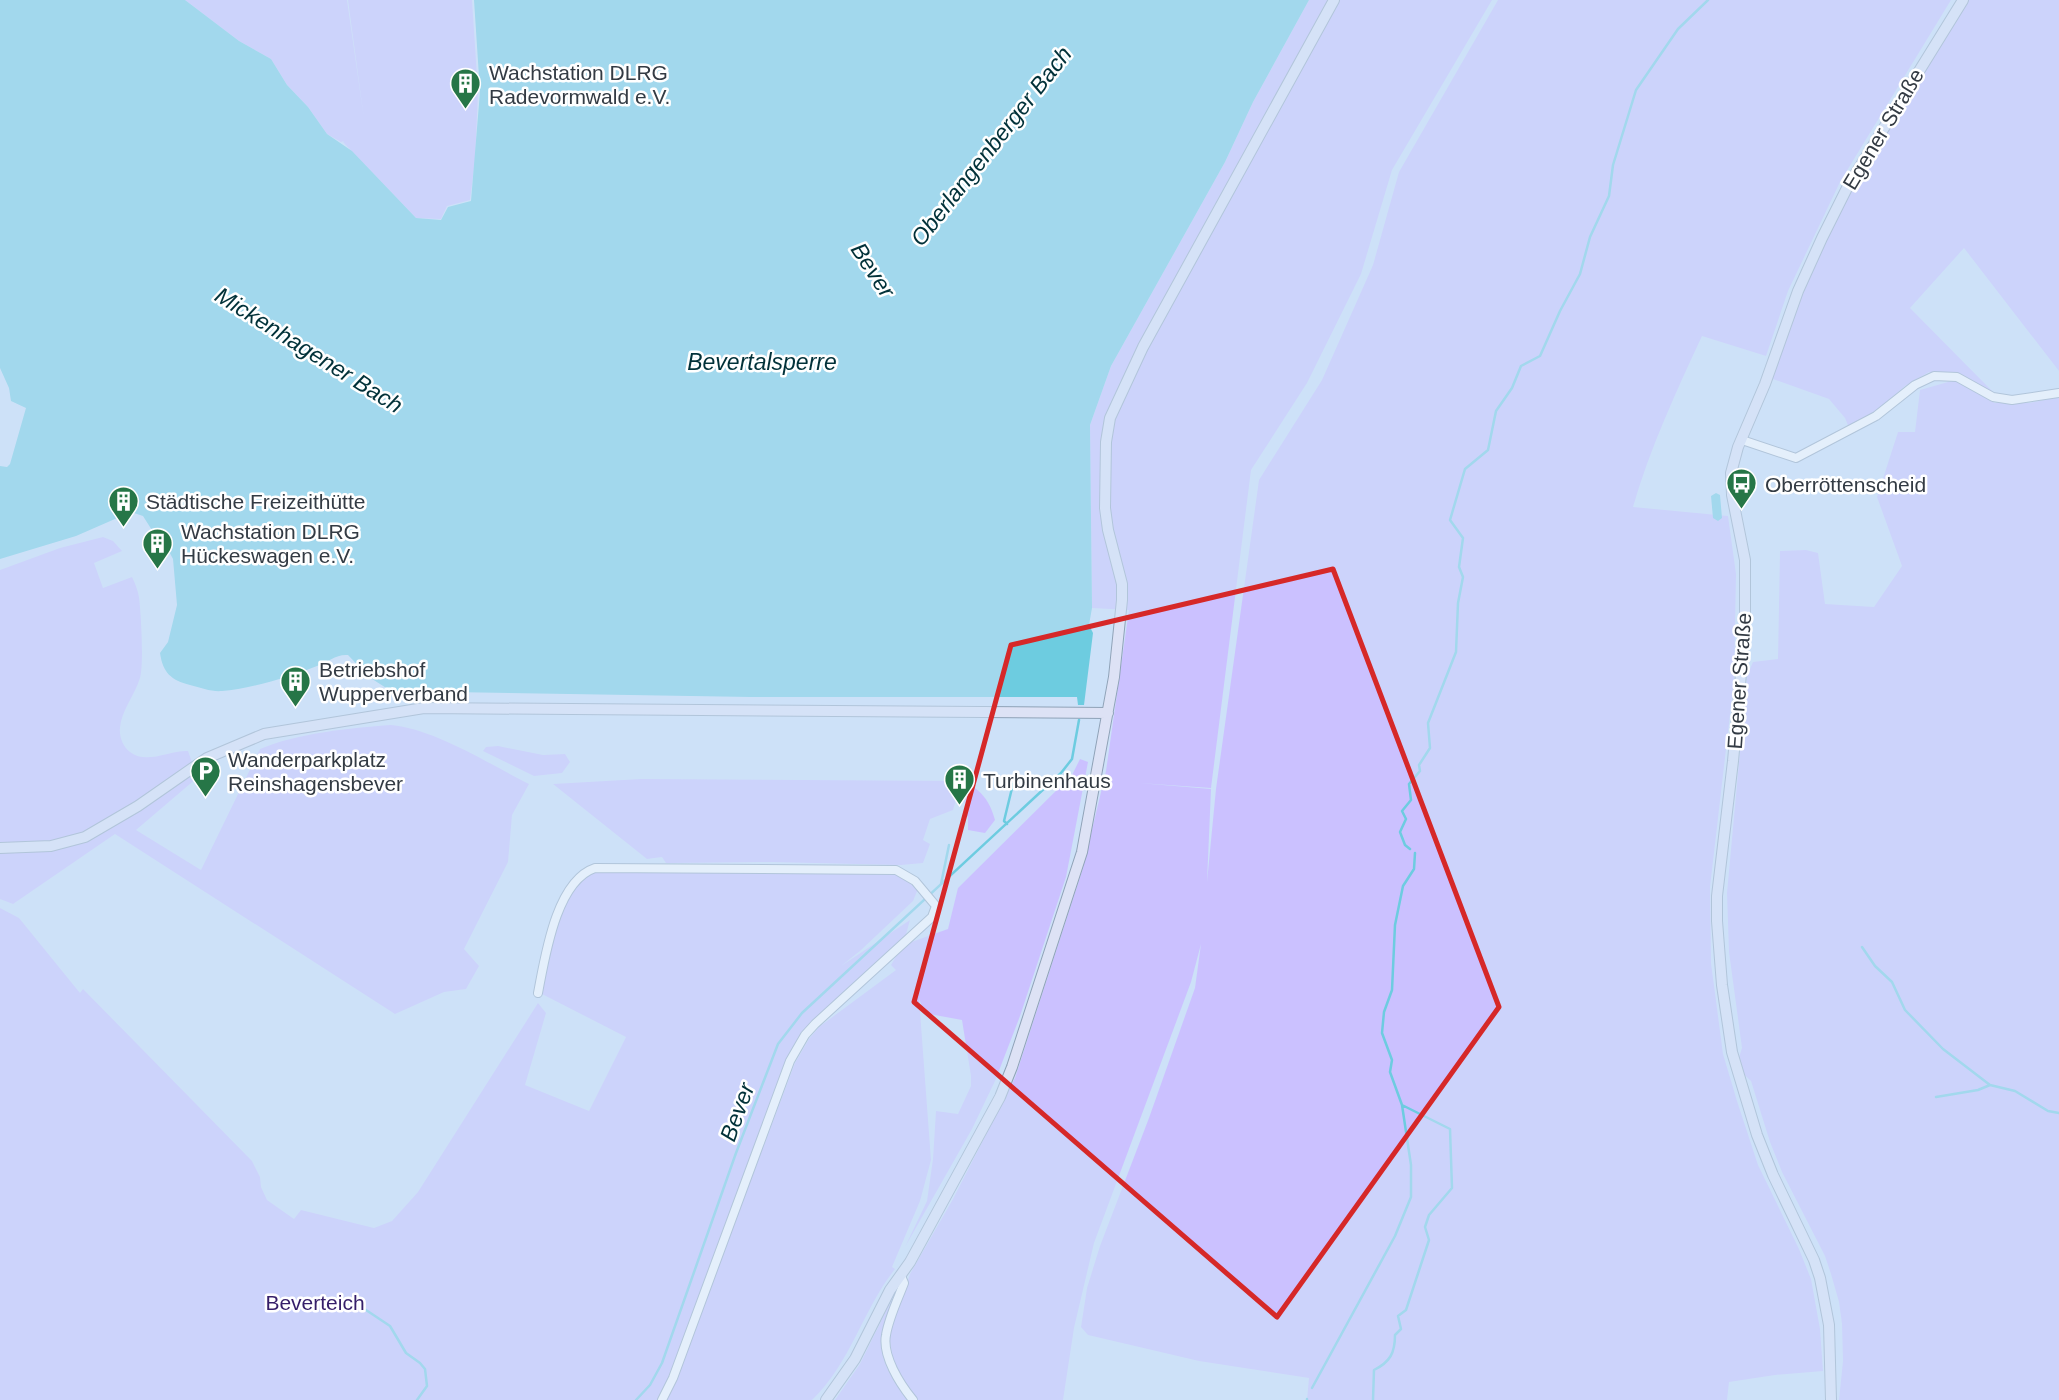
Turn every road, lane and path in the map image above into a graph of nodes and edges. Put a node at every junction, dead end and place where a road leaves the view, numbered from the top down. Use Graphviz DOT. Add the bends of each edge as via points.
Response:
graph roads {
  1 [pos="1334,0"];
  2 [pos="1962,0"];
  3 [pos="2059,393"];
  4 [pos="1742,440"];
  5 [pos="1108,713"];
  6 [pos="0,848"];
  7 [pos="538,993"];
  8 [pos="901,1276"];
  9 [pos="662,1400"];
  10 [pos="826,1400"];
  11 [pos="913,1400"];
  12 [pos="1831,1400"];
  1 -- 5 [label="street" via="1143,347 1110,418 1105,508 1122,600"];
  2 -- 4 [label="street, Egener Straße" via="1843,196 1798,291"];
  3 -- 4 [label="street" via="2012,400 1993,397 1957,377 1934,376 1876,415 1796,458"];
  4 -- 12 [label="street, Egener Straße" via="1731,472 1745,560 1745,630 1718,880 1719,952 1740,1084 1765,1155 1820,1278 1829,1325"];
  5 -- 6 [label="street" via="412,709 264,734 210,757 85,837 51,846"];
  5 -- 8 [label="street" via="1078,866 1009,1077"];
  7 -- 9 [label="street" via="560,905 580,876 595,868 896,870 909,876 934,901 932,917 805,1035 790,1061"];
  8 -- 10 [label="street" via="855,1359"];
  8 -- 11 [label="street" via="904,1283 885,1336 896,1374"];
}
